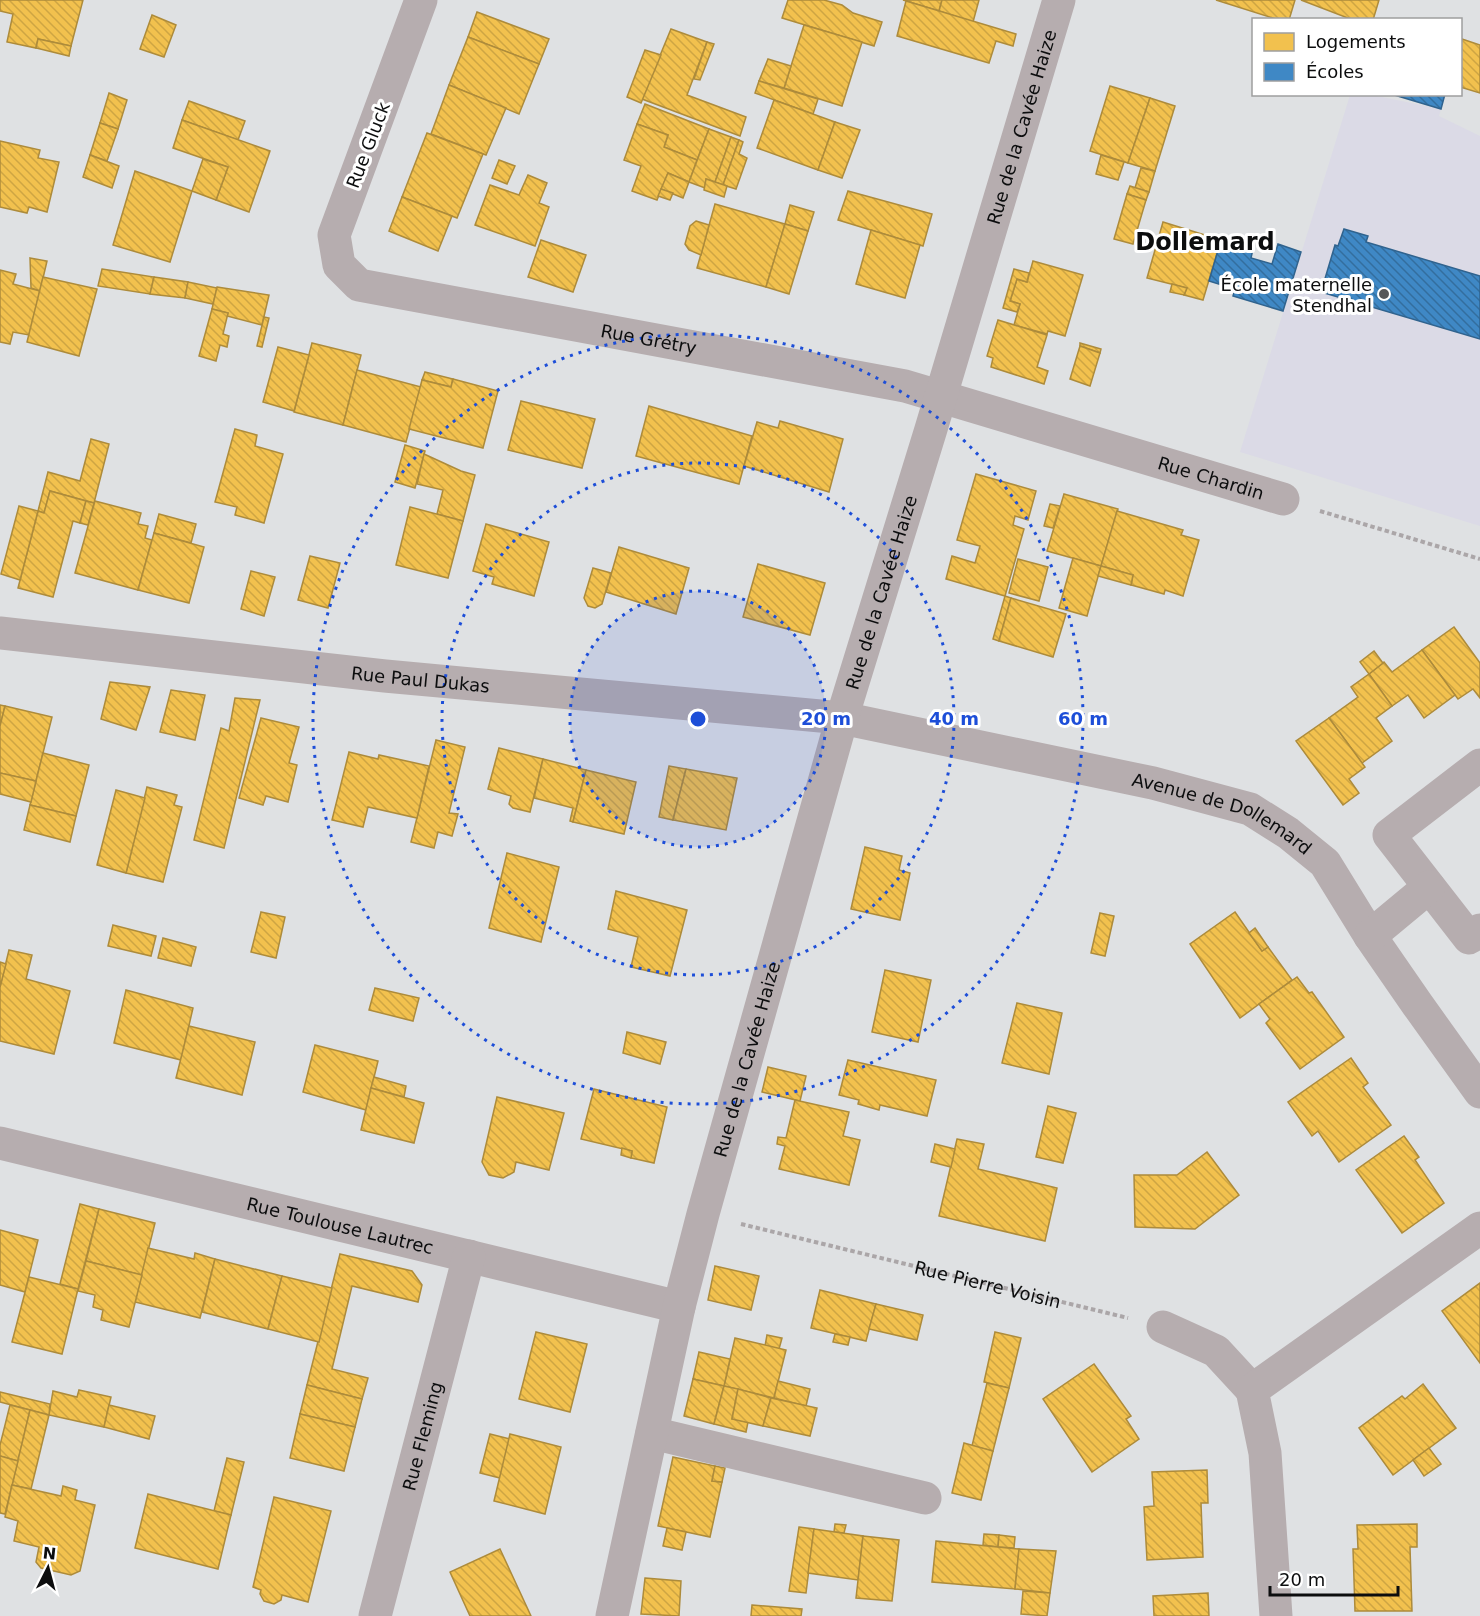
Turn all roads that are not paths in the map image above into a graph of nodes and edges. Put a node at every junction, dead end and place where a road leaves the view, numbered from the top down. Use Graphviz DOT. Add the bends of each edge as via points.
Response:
graph roads {
  1 [pos="422,0"];
  2 [pos="1059,0"];
  3 [pos="359,285"];
  4 [pos="940,396"];
  5 [pos="1283,499"];
  6 [pos="0,633"];
  7 [pos="842,718"];
  8 [pos="1480,765"];
  9 [pos="1429,887"];
  10 [pos="1480,930"];
  11 [pos="1370,936"];
  12 [pos="1480,1092"];
  13 [pos="0,1143"];
  14 [pos="1480,1228"];
  15 [pos="469,1256"];
  16 [pos="679,1307"];
  17 [pos="1163,1327"];
  18 [pos="1252,1390"];
  19 [pos="652,1433"];
  20 [pos="925,1498"];
  21 [pos="375,1616"];
  22 [pos="612,1616"];
  23 [pos="1276,1616"];
  1 -- 3 [label="street, Rue Gluck" via="334,236 339,265"];
  2 -- 4 [label="street, Rue de la Cavée Haize"];
  3 -- 4 [label="street, Rue Grétry" via="906,386"];
  4 -- 5 [label="street, Rue Chardin"];
  4 -- 7 [label="street, Rue de la Cavée Haize"];
  6 -- 7 [label="street, Rue Paul Dukas" via="385,676"];
  7 -- 11 [label="street, Avenue de Dollemard" via="1153,783 1250,809 1288,833 1324,863"];
  7 -- 16 [label="street, Rue de la Cavée Haize"];
  8 -- 9 [label="street" via="1389,835"];
  9 -- 10 [label="street" via="1469,938"];
  9 -- 11 [label="street"];
  11 -- 12 [label="street, Avenue de Dollemard"];
  13 -- 15 [label="street, Rue Toulouse Lautrec"];
  14 -- 18 [label="street"];
  15 -- 16 [label="street, Rue Toulouse Lautrec"];
  15 -- 21 [label="street, Rue Fleming"];
  16 -- 19 [label="street, Rue de la Cavée Haize"];
  17 -- 18 [label="street" via="1216,1351"];
  18 -- 23 [label="street" via="1265,1453"];
  19 -- 20 [label="street"];
  19 -- 22 [label="street, Rue de la Cavée Haize"];
}
